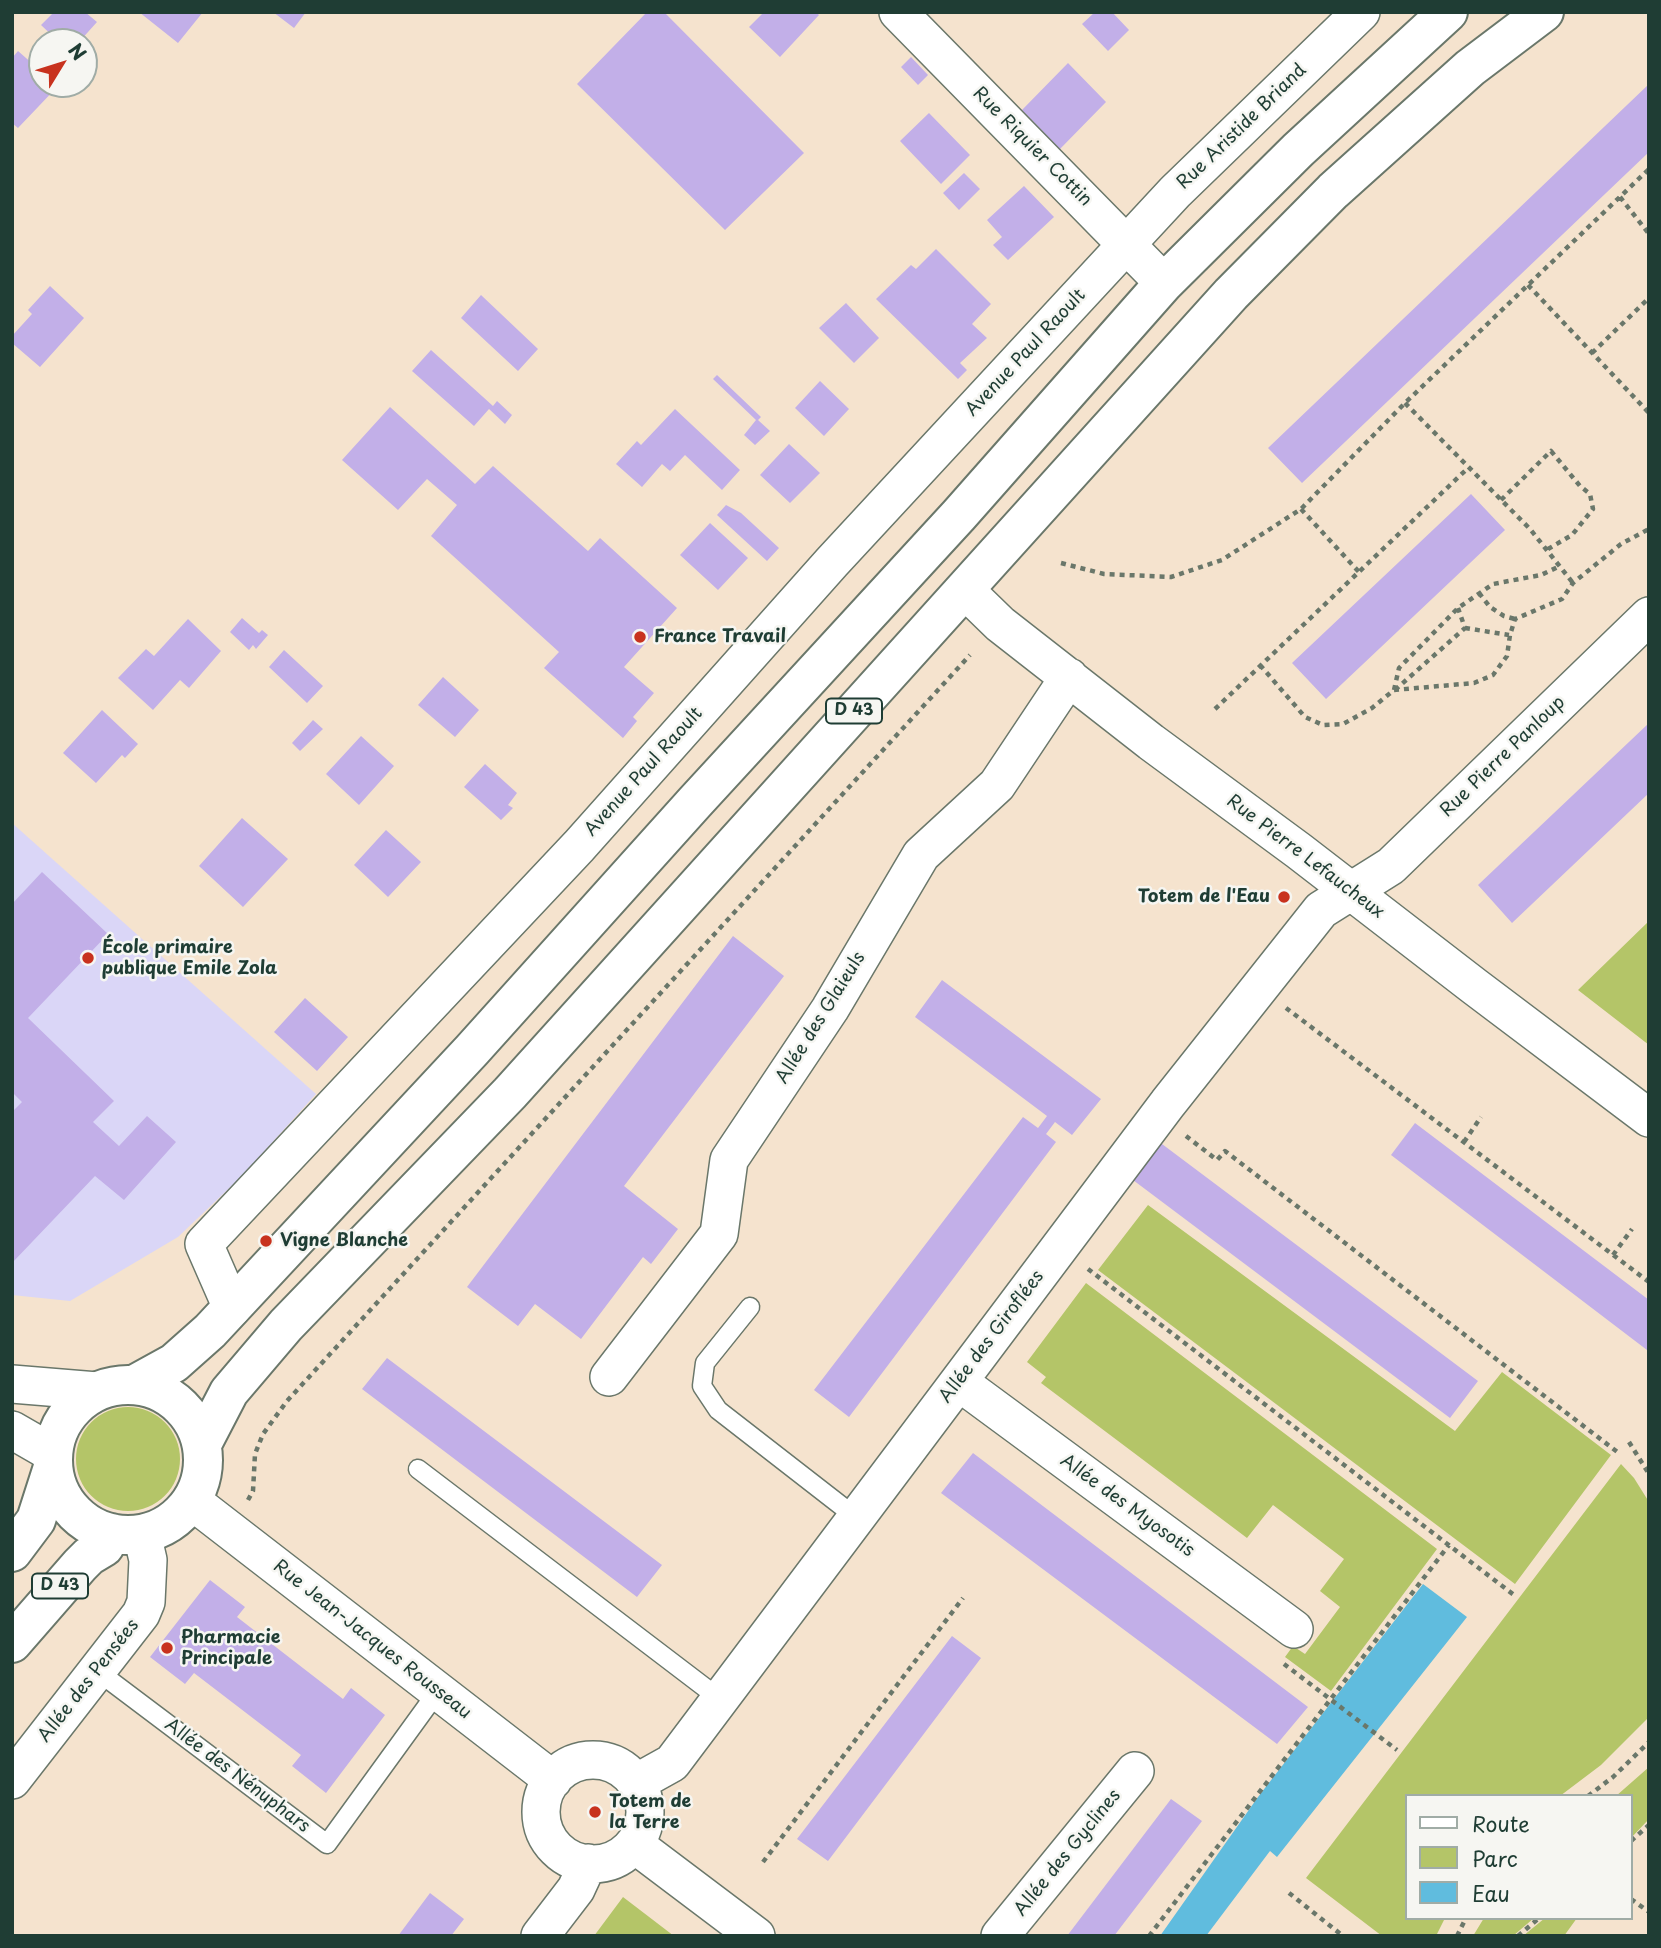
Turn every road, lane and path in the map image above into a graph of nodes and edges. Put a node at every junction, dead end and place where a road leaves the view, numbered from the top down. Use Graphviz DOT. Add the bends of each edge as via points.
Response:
graph roads {
  1 [pos="898,12"];
  2 [pos="1361,12"];
  3 [pos="1448,12"];
  4 [pos="1544,12"];
  5 [pos="1649,169"];
  6 [pos="1620,197"];
  7 [pos="1649,234"];
  8 [pos="1126,244"];
  9 [pos="1164,284"];
  10 [pos="1528,285"];
  11 [pos="1231,294"];
  12 [pos="1649,299"];
  13 [pos="1592,353"];
  14 [pos="1167,365"];
  15 [pos="1405,403"];
  16 [pos="1649,413"];
  17 [pos="1468,468"];
  18 [pos="1501,500"];
  19 [pos="1301,509"];
  20 [pos="959,515"];
  21 [pos="1649,529"];
  22 [pos="1548,549"];
  23 [pos="1061,563"];
  24 [pos="1560,566"];
  25 [pos="1359,572"];
  26 [pos="900,580"];
  27 [pos="1573,583"];
  28 [pos="965,590"];
  29 [pos="1479,593"];
  30 [pos="1458,608"];
  31 [pos="1649,616"];
  32 [pos="1515,619"];
  33 [pos="1465,628"];
  34 [pos="1510,635"];
  35 [pos="970,655"];
  36 [pos="1260,665"];
  37 [pos="1069,677"];
  38 [pos="1394,690"];
  39 [pos="1215,709"];
  40 [pos="1350,890"];
  41 [pos="1260,988"];
  42 [pos="1158,1115"];
  43 [pos="1481,1117"];
  44 [pos="1649,1118"];
  45 [pos="1464,1142"];
  46 [pos="1632,1229"];
  47 [pos="1059,1248"];
  48 [pos="1613,1255"];
  49 [pos="1649,1282"];
  50 [pos="750,1307"];
  51 [pos="232,1308"];
  52 [pos="609,1377"];
  53 [pos="959,1382"];
  54 [pos="12,1384"];
  55 [pos="116,1388"];
  56 [pos="12,1430"];
  57 [pos="1629,1442"];
  58 [pos="202,1444"];
  59 [pos="1620,1454"];
  60 [pos="53,1463"];
  61 [pos="418,1469"];
  62 [pos="1649,1474"];
  63 [pos="192,1501"];
  64 [pos="248,1502"];
  65 [pos="857,1518"];
  66 [pos="127,1534"];
  67 [pos="1449,1545"];
  68 [pos="12,1552"];
  69 [pos="1514,1595"];
  70 [pos="963,1598"];
  71 [pos="1294,1629"];
  72 [pos="12,1643"];
  73 [pos="96,1670"];
  74 [pos="438,1691"];
  75 [pos="720,1699"];
  76 [pos="1330,1699"];
  77 [pos="1649,1742"];
  78 [pos="1397,1750"];
  79 [pos="1135,1771"];
  80 [pos="12,1780"];
  81 [pos="552,1780"];
  82 [pos="636,1783"];
  83 [pos="1590,1794"];
  84 [pos="1649,1825"];
  85 [pos="1633,1839"];
  86 [pos="634,1844"];
  87 [pos="763,1862"];
  88 [pos="588,1863"];
  89 [pos="1289,1893"];
  90 [pos="1633,1900"];
  91 [pos="1649,1912"];
  92 [pos="1465,1920"];
  93 [pos="1537,1920"];
  94 [pos="540,1936"];
  95 [pos="756,1936"];
  96 [pos="1000,1936"];
  97 [pos="1149,1936"];
  98 [pos="1343,1936"];
  99 [pos="1457,1936"];
  100 [pos="1518,1936"];
  1 -- 8 [label="street, Rue Riquier Cottin"];
  2 -- 8 [label="street, Rue Aristide Briand"];
  3 -- 9 [label="main road" via="1298,150"];
  4 -- 11 [label="main road, D 43" via="1470,68 1343,182"];
  5 -- 6 [label="path"];
  6 -- 7 [label="path"];
  6 -- 10 [label="path"];
  8 -- 9 [label="street, Rue Riquier Cottin"];
  8 -- 51 [label="street, Avenue Paul Raoult" via="849,543 579,846 204,1244"];
  9 -- 11 [label="main road"];
  9 -- 14 [label="main road"];
  9 -- 20 [label="main road"];
  10 -- 13 [label="path"];
  10 -- 15 [label="path"];
  11 -- 14 [label="main road, D 43"];
  12 -- 13 [label="path"];
  13 -- 16 [label="path"];
  14 -- 28 [label="main road, D 43"];
  15 -- 17 [label="path"];
  15 -- 19 [label="path"];
  17 -- 18 [label="path"];
  17 -- 25 [label="path"];
  18 -- 22 [label="path"];
  18 -- 22 [label="path" via="1551,451 1590,494 1593,509 1572,535"];
  19 -- 23 [label="path" via="1222,561 1171,577 1104,574"];
  19 -- 25 [label="path"];
  20 -- 26 [label="main road"];
  20 -- 28 [label="main road"];
  21 -- 27 [label="path" via="1621,544"];
  22 -- 24 [label="path"];
  24 -- 27 [label="path"];
  24 -- 29 [label="path" via="1541,575 1493,584"];
  25 -- 36 [label="path"];
  26 -- 28 [label="main road"];
  26 -- 51 [label="main road"];
  27 -- 32 [label="path" via="1562,598"];
  28 -- 37 [label="street, Rue Pierre Lefaucheux" via="1000,624"];
  28 -- 58 [label="main road, D 43" via="510,1093 286,1325 229,1392"];
  29 -- 30 [label="path"];
  29 -- 32 [label="path" via="1490,607"];
  30 -- 33 [label="path"];
  30 -- 38 [label="path" via="1399,668"];
  31 -- 40 [label="street, Rue Pierre Panloup" via="1391,866"];
  32 -- 34 [label="path"];
  33 -- 34 [label="path"];
  33 -- 38 [label="path"];
  34 -- 38 [label="path" via="1507,656 1493,675 1474,683"];
  35 -- 64 [label="path" via="287,1401 255,1454 253,1492"];
  36 -- 38 [label="path" via="1305,717 1323,725 1343,724 1373,709"];
  36 -- 39 [label="path"];
  37 -- 40 [label="street, Rue Pierre Lefaucheux"];
  37 -- 52 [label="street, Allée des Glaieuls" via="997,786 922,855 830,1009 729,1160 719,1234"];
  40 -- 41 [label="street, Allée des Giroflées" via="1321,910"];
  40 -- 44 [label="street, Rue Pierre Lefaucheux"];
  41 -- 42 [label="street, Allée des Giroflées"];
  41 -- 45 [label="path"];
  42 -- 47 [label="street, Allée des Giroflées"];
  42 -- 59 [label="path" via="1217,1160 1225,1151"];
  43 -- 45 [label="path"];
  45 -- 48 [label="path"];
  46 -- 48 [label="path"];
  47 -- 53 [label="street, Allée des Giroflées"];
  47 -- 67 [label="path"];
  48 -- 49 [label="path"];
  50 -- 65 [label="lane" via="705,1363 702,1386 718,1410"];
  51 -- 55 [label="main road" via="174,1363"];
  53 -- 65 [label="street, Allée des Giroflées"];
  53 -- 71 [label="street, Allée des Myosotis"];
  54 -- 55 [label="street"];
  55 -- 58 [label="main road" via="153,1389 170,1397 195,1426"];
  55 -- 60 [label="main road" via="71,1412 61,1426"];
  56 -- 60 [label="street" via="45,1449"];
  57 -- 62 [label="path"];
  58 -- 63 [label="main road" via="203,1473"];
  60 -- 66 [label="main road" via="58,1486 79,1517 94,1527"];
  60 -- 68 [label="main road" via="36,1520"];
  61 -- 75 [label="lane"];
  63 -- 66 [label="main road" via="159,1529"];
  63 -- 74 [label="street, Rue Jean-Jacques Rousseau"];
  65 -- 75 [label="street, Allée des Giroflées"];
  66 -- 72 [label="main road, D 43" via="79,1565"];
  66 -- 73 [label="street, Allée des Pensées" via="148,1560 146,1602 142,1614"];
  67 -- 69 [label="path"];
  67 -- 76 [label="path"];
  70 -- 87 [label="path"];
  73 -- 74 [label="lane, Allée des Nénuphars" via="327,1844"];
  73 -- 80 [label="street, Allée des Pensées"];
  74 -- 81 [label="street, Rue Jean-Jacques Rousseau"];
  75 -- 82 [label="street, Allée des Giroflées" via="672,1763"];
  76 -- 78 [label="path"];
  76 -- 97 [label="path"];
  77 -- 83 [label="path"];
  79 -- 96 [label="street, Allée des Gyclines"];
  81 -- 82 [label="street" via="565,1768 598,1760 615,1765"];
  81 -- 88 [label="street" via="541,1812 544,1828 564,1855"];
  82 -- 86 [label="street" via="645,1805 645,1822"];
  84 -- 85 [label="path"];
  86 -- 88 [label="street" via="613,1860"];
  86 -- 95 [label="street"];
  88 -- 94 [label="street" via="576,1889"];
  89 -- 98 [label="path"];
  90 -- 91 [label="path"];
  92 -- 99 [label="path"];
  93 -- 100 [label="path"];
}
